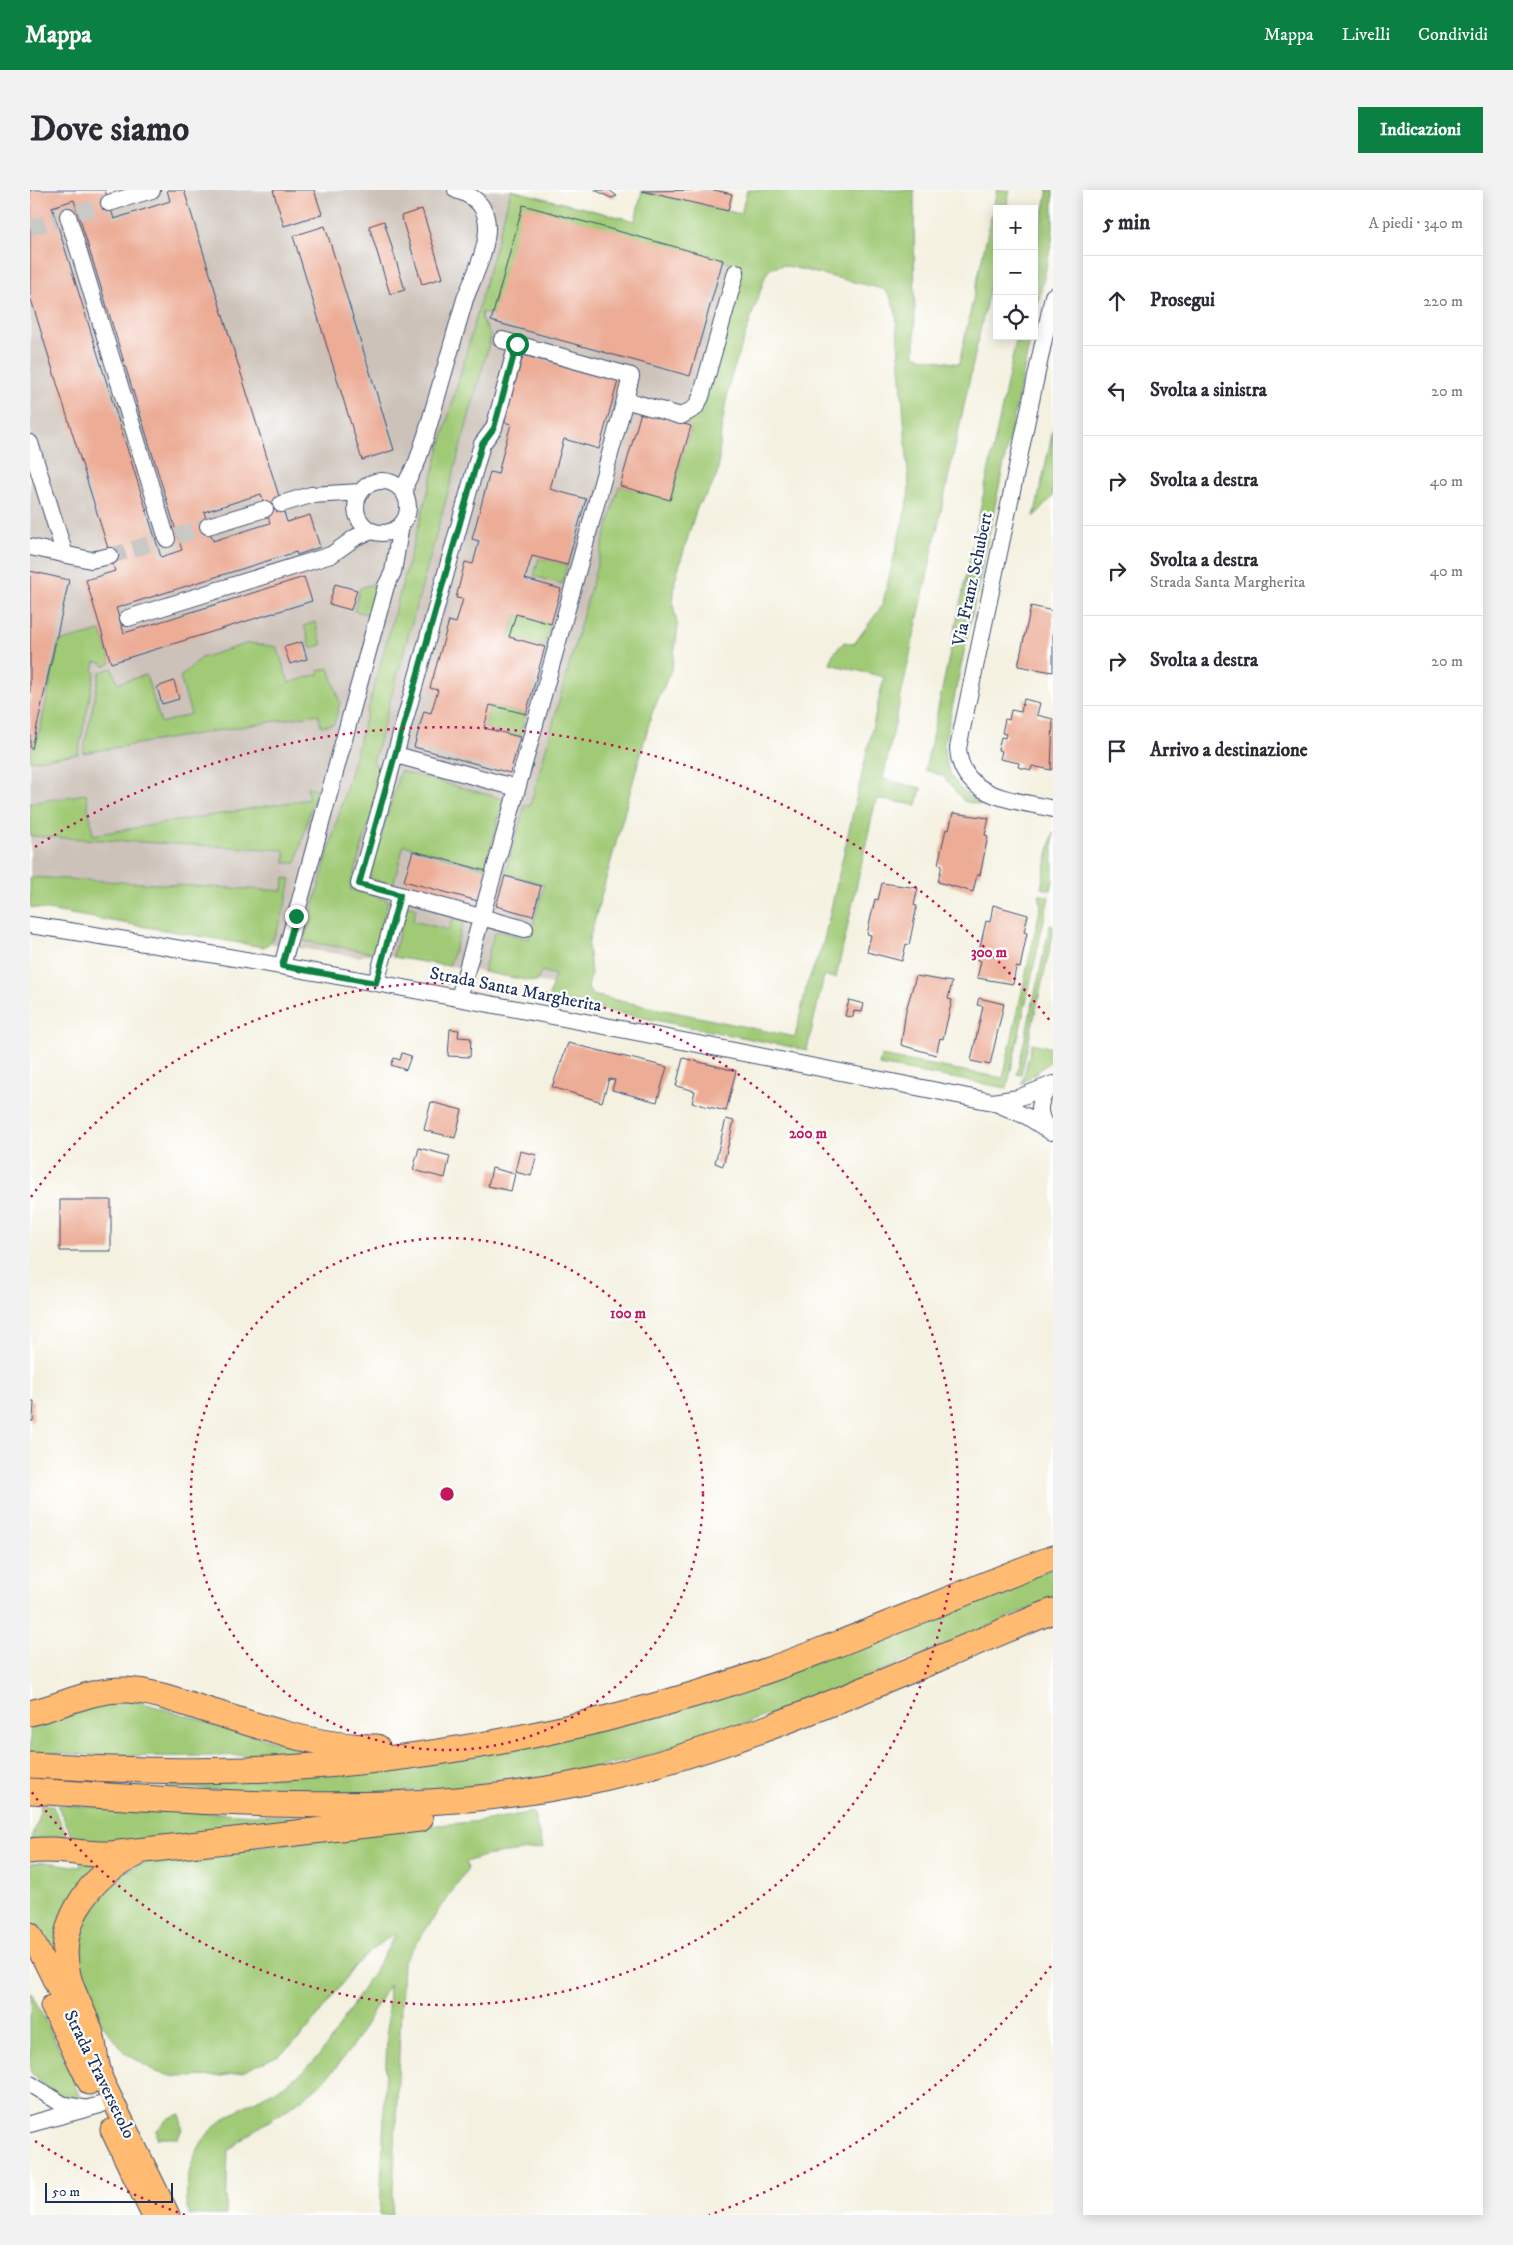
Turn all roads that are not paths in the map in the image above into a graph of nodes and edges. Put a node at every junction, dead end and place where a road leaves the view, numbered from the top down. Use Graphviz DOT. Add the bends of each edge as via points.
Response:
graph roads {
  1 [pos="152,190"];
  2 [pos="456,190"];
  3 [pos="109,204"];
  4 [pos="67,216"];
  5 [pos="736,272"];
  6 [pos="1053,296"];
  7 [pos="625,400"];
  8 [pos="30,443"];
  9 [pos="361,492"];
  10 [pos="405,494"];
  11 [pos="326,496"];
  12 [pos="282,504"];
  13 [pos="265,509"];
  14 [pos="357,511"];
  15 [pos="401,525"];
  16 [pos="208,526"];
  17 [pos="373,531"];
  18 [pos="167,539"];
  19 [pos="30,547"];
  20 [pos="64,555"];
  21 [pos="110,556"];
  22 [pos="386,586"];
  23 [pos="128,618"];
  24 [pos="396,755"];
  25 [pos="517,788"];
  26 [pos="1053,808"];
  27 [pos="400,895"];
  28 [pos="482,918"];
  29 [pos="30,925"];
  30 [pos="525,930"];
  31 [pos="282,966"];
  32 [pos="376,983"];
  33 [pos="459,998"];
  34 [pos="1053,1084"];
  35 [pos="993,1102"];
  36 [pos="1052,1133"];
  37 [pos="1053,1558"];
  38 [pos="1053,1611"];
  39 [pos="30,1713"];
  40 [pos="568,1728"];
  41 [pos="30,1765"];
  42 [pos="656,1765"];
  43 [pos="30,1790"];
  44 [pos="157,1850"];
  45 [pos="30,1851"];
  46 [pos="30,1933"];
  47 [pos="30,1963"];
  48 [pos="100,2073"];
  49 [pos="30,2084"];
  50 [pos="94,2107"];
  51 [pos="30,2124"];
  52 [pos="152,2215"];
  53 [pos="168,2215"];
  1 -- 3 [label="street"];
  2 -- 10 [label="street" via="472,196 483,206 486,234 424,443 406,483"];
  4 -- 18 [label="street"];
  5 -- 7 [label="street" via="703,393 694,408 681,416"];
  6 -- 26 [label="street, Via Franz Schubert" via="958,748 958,762 967,778 978,788"];
  7 -- 24 [label="street" via="631,376 510,342 494,428 482,444"];
  7 -- 25 [label="street"];
  8 -- 20 [label="street"];
  9 -- 10 [label="street" via="370,483 384,481 396,485"];
  9 -- 11 [label="street"];
  9 -- 14 [label="street"];
  10 -- 15 [label="street" via="408,507"];
  11 -- 12 [label="street" via="306,496"];
  11 -- 14 [label="street"];
  13 -- 16 [label="street"];
  14 -- 17 [label="street" via="363,525"];
  15 -- 17 [label="street" via="391,531"];
  15 -- 22 [label="street" via="393,572"];
  17 -- 22 [label="street" via="384,550"];
  17 -- 23 [label="street" via="356,537 335,553"];
  19 -- 20 [label="street"];
  20 -- 21 [label="street" via="91,560"];
  22 -- 31 [label="street"];
  24 -- 25 [label="street"];
  24 -- 27 [label="street" via="359,884"];
  25 -- 28 [label="street"];
  27 -- 28 [label="street"];
  27 -- 32 [label="street"];
  28 -- 30 [label="street"];
  28 -- 33 [label="street"];
  29 -- 31 [label="street, Strada Santa Margherita"];
  31 -- 32 [label="street, Strada Santa Margherita"];
  32 -- 33 [label="street, Strada Santa Margherita"];
  33 -- 35 [label="street, Strada Santa Margherita"];
  34 -- 35 [label="street, Strada Santa Margherita" via="1018,1098"];
  34 -- 36 [label="street, Strada Santa Margherita" via="1042,1098 1040,1107 1040,1116"];
  35 -- 36 [label="street, Strada Santa Margherita" via="1028,1117"];
  37 -- 40 [label="highway" via="743,1679"];
  38 -- 42 [label="highway" via="782,1723"];
  39 -- 40 [label="highway" via="84,1696 126,1690 163,1696 307,1740 335,1745 401,1745 494,1732"];
  40 -- 41 [label="highway" via="443,1752 300,1768 181,1771"];
  42 -- 43 [label="highway" via="554,1788 429,1804 320,1805"];
  42 -- 44 [label="highway" via="589,1795 546,1804"];
  44 -- 45 [label="highway" via="96,1855 48,1849"];
  44 -- 48 [label="highway" via="128,1858 101,1876 85,1895 70,1926 66,1944 67,1973 90,2029"];
  46 -- 48 [label="main road, Strada Traversetolo"];
  47 -- 50 [label="main road, Strada Traversetolo"];
  48 -- 53 [label="main road, Strada Traversetolo"];
  49 -- 50 [label="street" via="62,2104"];
  50 -- 51 [label="street"];
  50 -- 52 [label="main road, Strada Traversetolo"];
}
